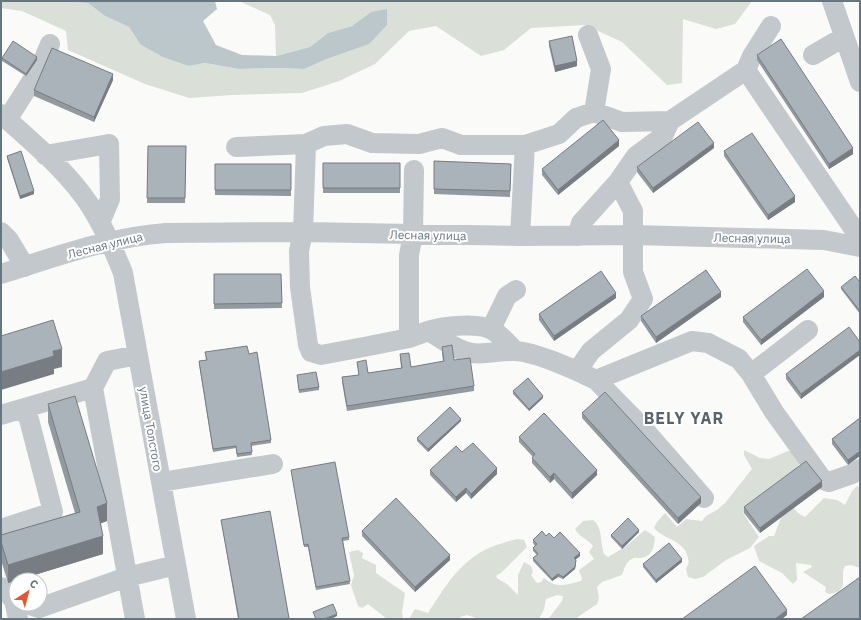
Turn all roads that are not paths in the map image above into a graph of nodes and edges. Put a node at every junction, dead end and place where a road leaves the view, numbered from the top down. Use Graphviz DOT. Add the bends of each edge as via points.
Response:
graph roads {
  1 [pos="832,1"];
  2 [pos="771,26"];
  3 [pos="588,35"];
  4 [pos="844,37"];
  5 [pos="50,44"];
  6 [pos="813,55"];
  7 [pos="746,70"];
  8 [pos="860,82"];
  9 [pos="594,112"];
  10 [pos="4,117"];
  11 [pos="670,121"];
  12 [pos="306,144"];
  13 [pos="525,145"];
  14 [pos="236,147"];
  15 [pos="45,155"];
  16 [pos="414,170"];
  17 [pos="618,182"];
  18 [pos="100,222"];
  19 [pos="1,232"];
  20 [pos="303,232"];
  21 [pos="413,234"];
  22 [pos="634,235"];
  23 [pos="520,236"];
  24 [pos="577,236"];
  25 [pos="110,241"];
  26 [pos="860,242"];
  27 [pos="860,247"];
  28 [pos="25,267"];
  29 [pos="1,274"];
  30 [pos="516,290"];
  31 [pos="491,329"];
  32 [pos="808,330"];
  33 [pos="428,331"];
  34 [pos="409,338"];
  35 [pos="515,351"];
  36 [pos="138,355"];
  37 [pos="577,371"];
  38 [pos="751,374"];
  39 [pos="596,380"];
  40 [pos="92,388"];
  41 [pos="26,408"];
  42 [pos="1,415"];
  43 [pos="273,464"];
  44 [pos="860,469"];
  45 [pos="161,482"];
  46 [pos="704,498"];
  47 [pos="1,529"];
  48 [pos="176,565"];
  49 [pos="127,577"];
  50 [pos="48,605"];
  51 [pos="135,619"];
  52 [pos="186,619"];
  1 -- 4 [label="street"];
  2 -- 7 [label="street"];
  3 -- 9 [label="street" via="601,69"];
  4 -- 6 [label="street"];
  4 -- 8 [label="street"];
  5 -- 10 [label="street" via="40,68"];
  7 -- 11 [label="street"];
  7 -- 26 [label="street"];
  9 -- 11 [label="street" via="622,122"];
  9 -- 13 [label="street" via="576,118 559,134"];
  10 -- 15 [label="street, улица Толстого"];
  11 -- 17 [label="street" via="663,136 636,156"];
  12 -- 13 [label="street" via="324,136 347,134 372,143 419,144 442,138 461,145"];
  12 -- 14 [label="street"];
  12 -- 20 [label="street"];
  13 -- 23 [label="street"];
  15 -- 18 [label="street, улица Толстого" via="76,188"];
  15 -- 18 [label="street" via="109,144 110,199"];
  16 -- 21 [label="street"];
  17 -- 22 [label="street" via="633,211"];
  17 -- 24 [label="street" via="581,223"];
  18 -- 25 [label="street, улица Толстого"];
  19 -- 28 [label="street" via="9,240"];
  20 -- 21 [label="street, Лесная улица"];
  20 -- 25 [label="street, Лесная улица" via="166,233"];
  20 -- 34 [label="street" via="299,251 300,287 311,352 321,355"];
  21 -- 23 [label="street, Лесная улица"];
  21 -- 34 [label="street" via="409,255"];
  22 -- 24 [label="street, Лесная улица"];
  22 -- 27 [label="street, Лесная улица" via="824,240"];
  22 -- 37 [label="street" via="633,272 643,299 628,320 591,351"];
  23 -- 24 [label="street, Лесная улица"];
  25 -- 28 [label="street, Лесная улица"];
  25 -- 36 [label="street, улица Толстого" via="123,273"];
  28 -- 29 [label="street, Лесная улица"];
  30 -- 31 [label="street" via="507,296"];
  31 -- 33 [label="street" via="468,325 440,327"];
  31 -- 35 [label="street"];
  32 -- 38 [label="street"];
  33 -- 34 [label="street"];
  33 -- 35 [label="street" via="471,353"];
  35 -- 37 [label="street"];
  36 -- 40 [label="street" via="107,361"];
  36 -- 45 [label="street, улица Толстого"];
  37 -- 39 [label="street"];
  38 -- 39 [label="street" via="739,359 728,352 708,343 692,341"];
  38 -- 44 [label="street" via="774,412 823,480 829,482"];
  39 -- 46 [label="street" via="642,427"];
  40 -- 41 [label="street"];
  40 -- 49 [label="street"];
  41 -- 42 [label="street"];
  41 -- 47 [label="street" via="54,512"];
  43 -- 45 [label="street"];
  45 -- 48 [label="street, улица Толстого"];
  48 -- 49 [label="street"];
  48 -- 52 [label="street, улица Толстого"];
  49 -- 50 [label="street"];
  49 -- 51 [label="street"];
}
